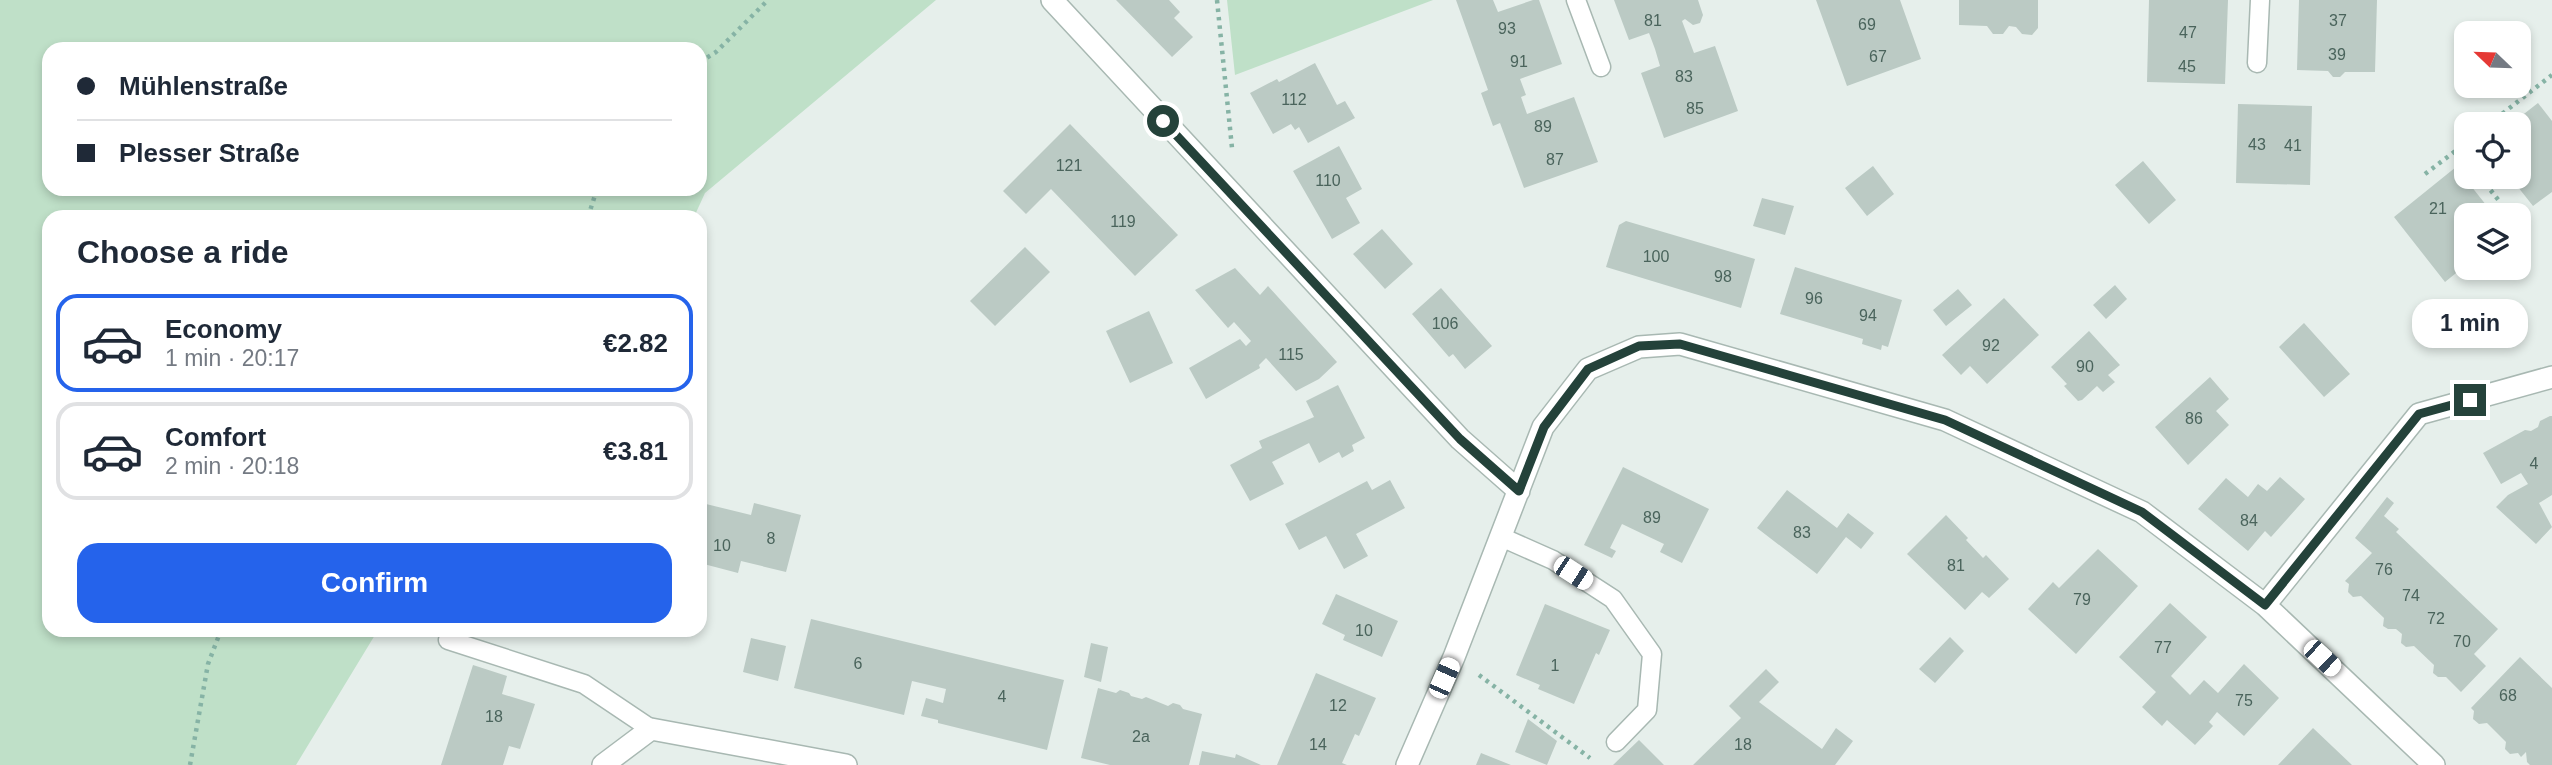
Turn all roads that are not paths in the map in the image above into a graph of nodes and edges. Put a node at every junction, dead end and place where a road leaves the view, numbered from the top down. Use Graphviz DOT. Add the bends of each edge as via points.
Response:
graph roads {
  1 [pos="1052,0"];
  2 [pos="1576,0"];
  3 [pos="2260,0"];
  4 [pos="2257,63"];
  5 [pos="1601,67"];
  6 [pos="2552,377"];
  7 [pos="1519,491"];
  8 [pos="1501,537"];
  9 [pos="2265,605"];
  10 [pos="448,640"];
  11 [pos="650,729"];
  12 [pos="1616,741"];
  13 [pos="603,765"];
  14 [pos="846,765"];
  15 [pos="1407,765"];
  16 [pos="2434,765"];
  1 -- 7 [label="street" via="1460,439"];
  2 -- 5 [label="lane"];
  3 -- 4 [label="lane"];
  6 -- 9 [label="street" via="2419,414"];
  7 -- 8 [label="street"];
  7 -- 9 [label="street" via="1544,427 1588,369 1639,346 1680,344 1945,420 2142,512"];
  8 -- 12 [label="lane" via="1553,560 1613,599 1652,654 1647,710"];
  8 -- 15 [label="street"];
  9 -- 16 [label="street"];
  10 -- 11 [label="lane" via="584,684"];
  11 -- 13 [label="street"];
  11 -- 14 [label="street"];
}
